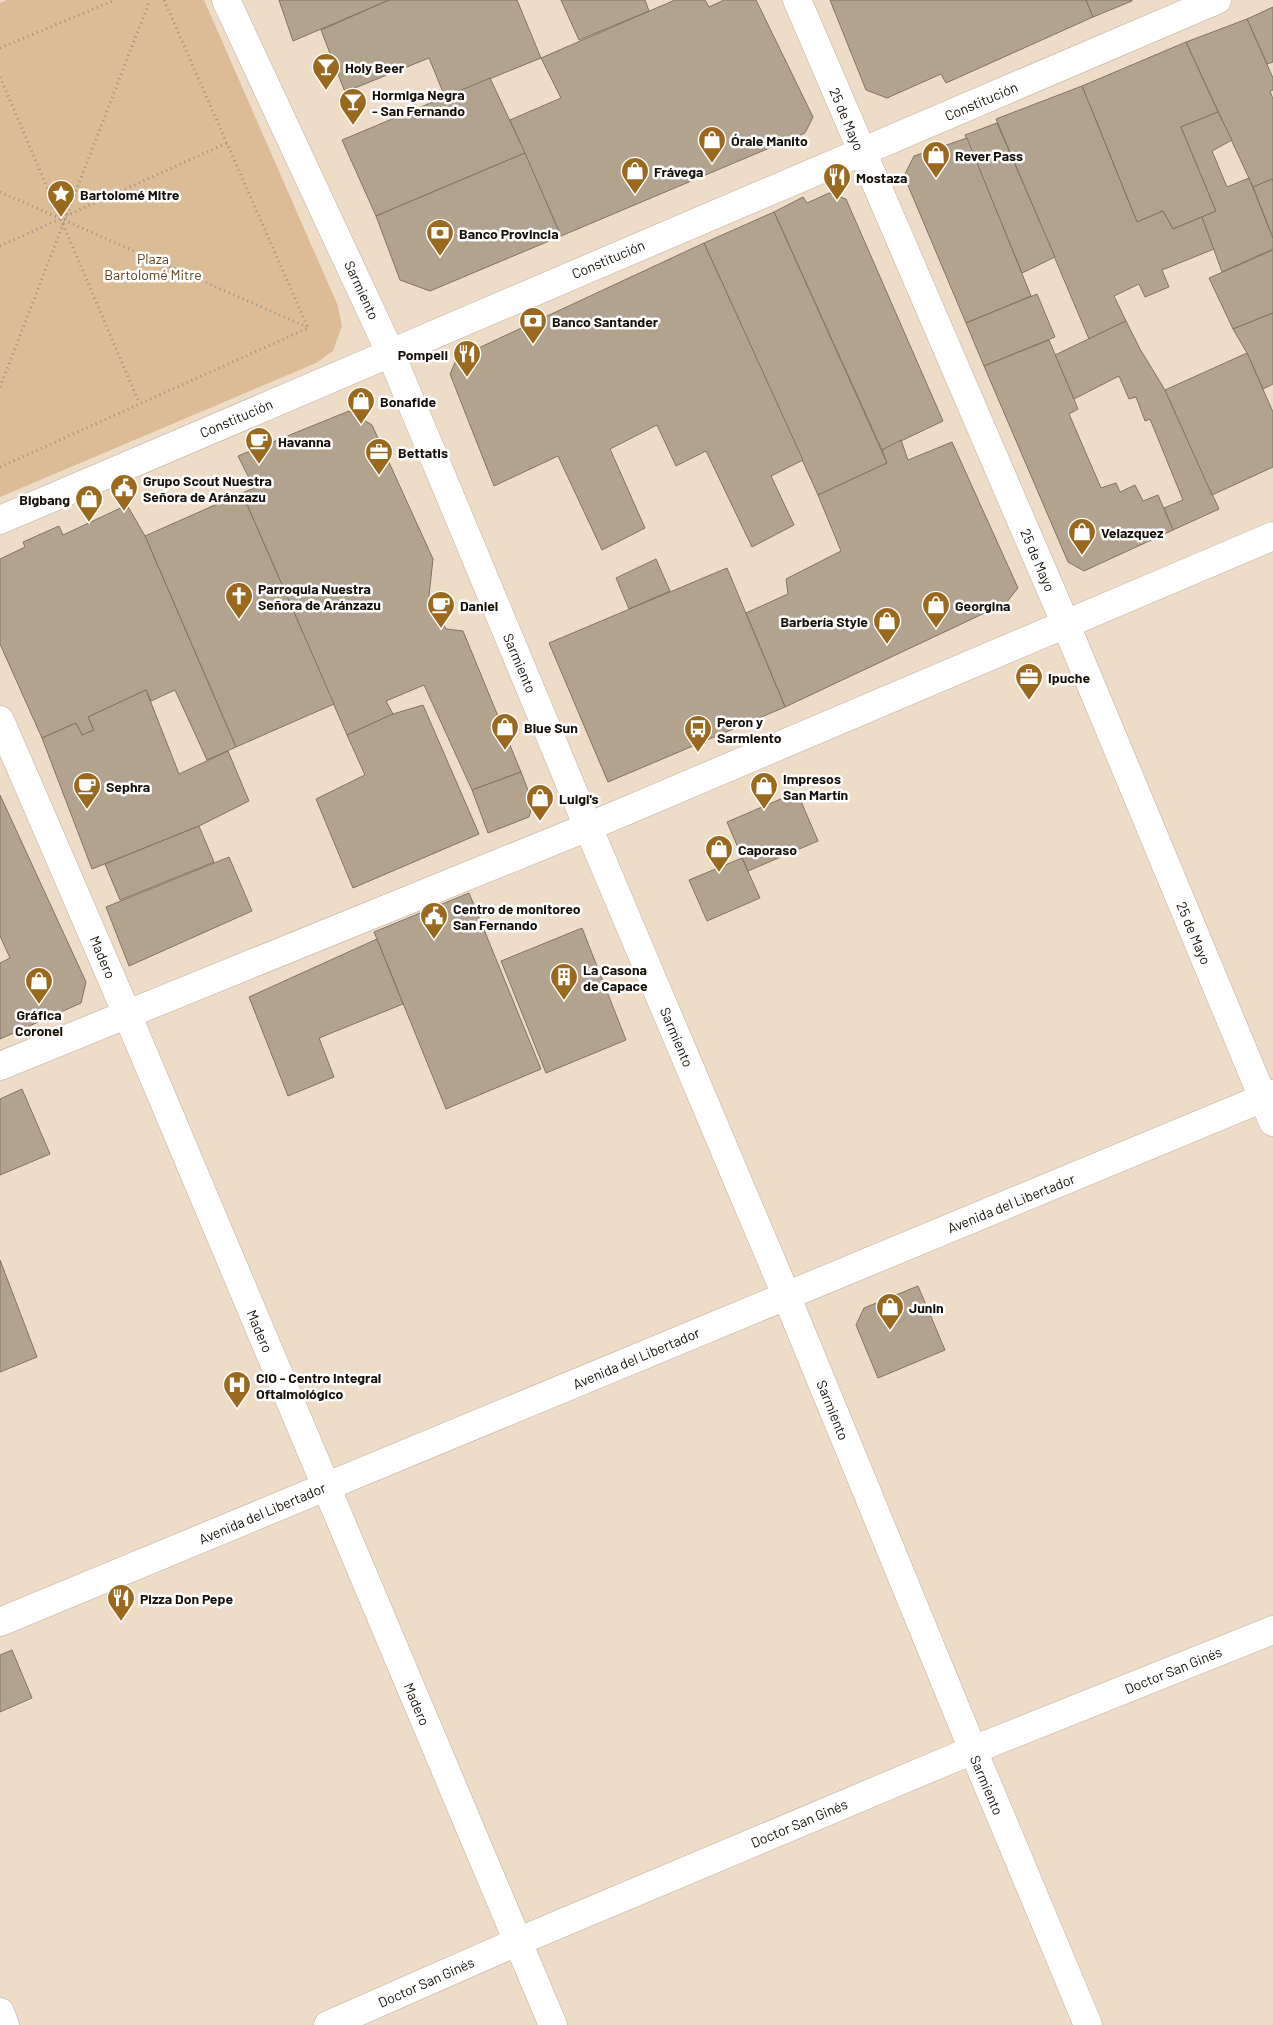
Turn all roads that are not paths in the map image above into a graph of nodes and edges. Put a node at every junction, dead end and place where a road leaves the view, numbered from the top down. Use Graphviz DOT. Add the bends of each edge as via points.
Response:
graph roads {
  1 [pos="226,0"];
  2 [pos="797,0"];
  3 [pos="1217,0"];
  4 [pos="861,152"];
  5 [pos="390,352"];
  6 [pos="0,520"];
  7 [pos="1273,536"];
  8 [pos="1066,625"];
  9 [pos="0,720"];
  10 [pos="588,827"];
  11 [pos="127,1014"];
  12 [pos="0,1066"];
  13 [pos="1270,1104"];
  14 [pos="786,1295"];
  15 [pos="326,1487"];
  16 [pos="0,1622"];
  17 [pos="1273,1630"];
  18 [pos="972,1750"];
  19 [pos="517,1942"];
  20 [pos="0,2012"];
  21 [pos="6,2025"];
  22 [pos="328,2025"];
  23 [pos="553,2025"];
  24 [pos="1088,2025"];
  1 -- 5 [label="street, Sarmiento"];
  2 -- 4 [label="street, 25 de Mayo"];
  3 -- 4 [label="street, Constitución"];
  4 -- 5 [label="street, Constitución"];
  4 -- 8 [label="street, 25 de Mayo"];
  5 -- 6 [label="street, Constitución"];
  5 -- 10 [label="street, Sarmiento"];
  7 -- 8 [label="street"];
  8 -- 10 [label="street"];
  8 -- 13 [label="street, 25 de Mayo"];
  9 -- 11 [label="street, Madero"];
  10 -- 11 [label="street"];
  10 -- 14 [label="street, Sarmiento"];
  11 -- 12 [label="street"];
  11 -- 15 [label="street, Madero"];
  13 -- 14 [label="street, Avenida del Libertador"];
  14 -- 15 [label="street, Avenida del Libertador"];
  14 -- 18 [label="street, Sarmiento"];
  15 -- 16 [label="street, Avenida del Libertador"];
  15 -- 19 [label="street, Madero"];
  17 -- 18 [label="street, Doctor San Ginés"];
  18 -- 19 [label="street, Doctor San Ginés"];
  18 -- 24 [label="street, Sarmiento"];
  19 -- 22 [label="street, Doctor San Ginés"];
  19 -- 23 [label="street, Madero"];
  20 -- 21 [label="street"];
}
